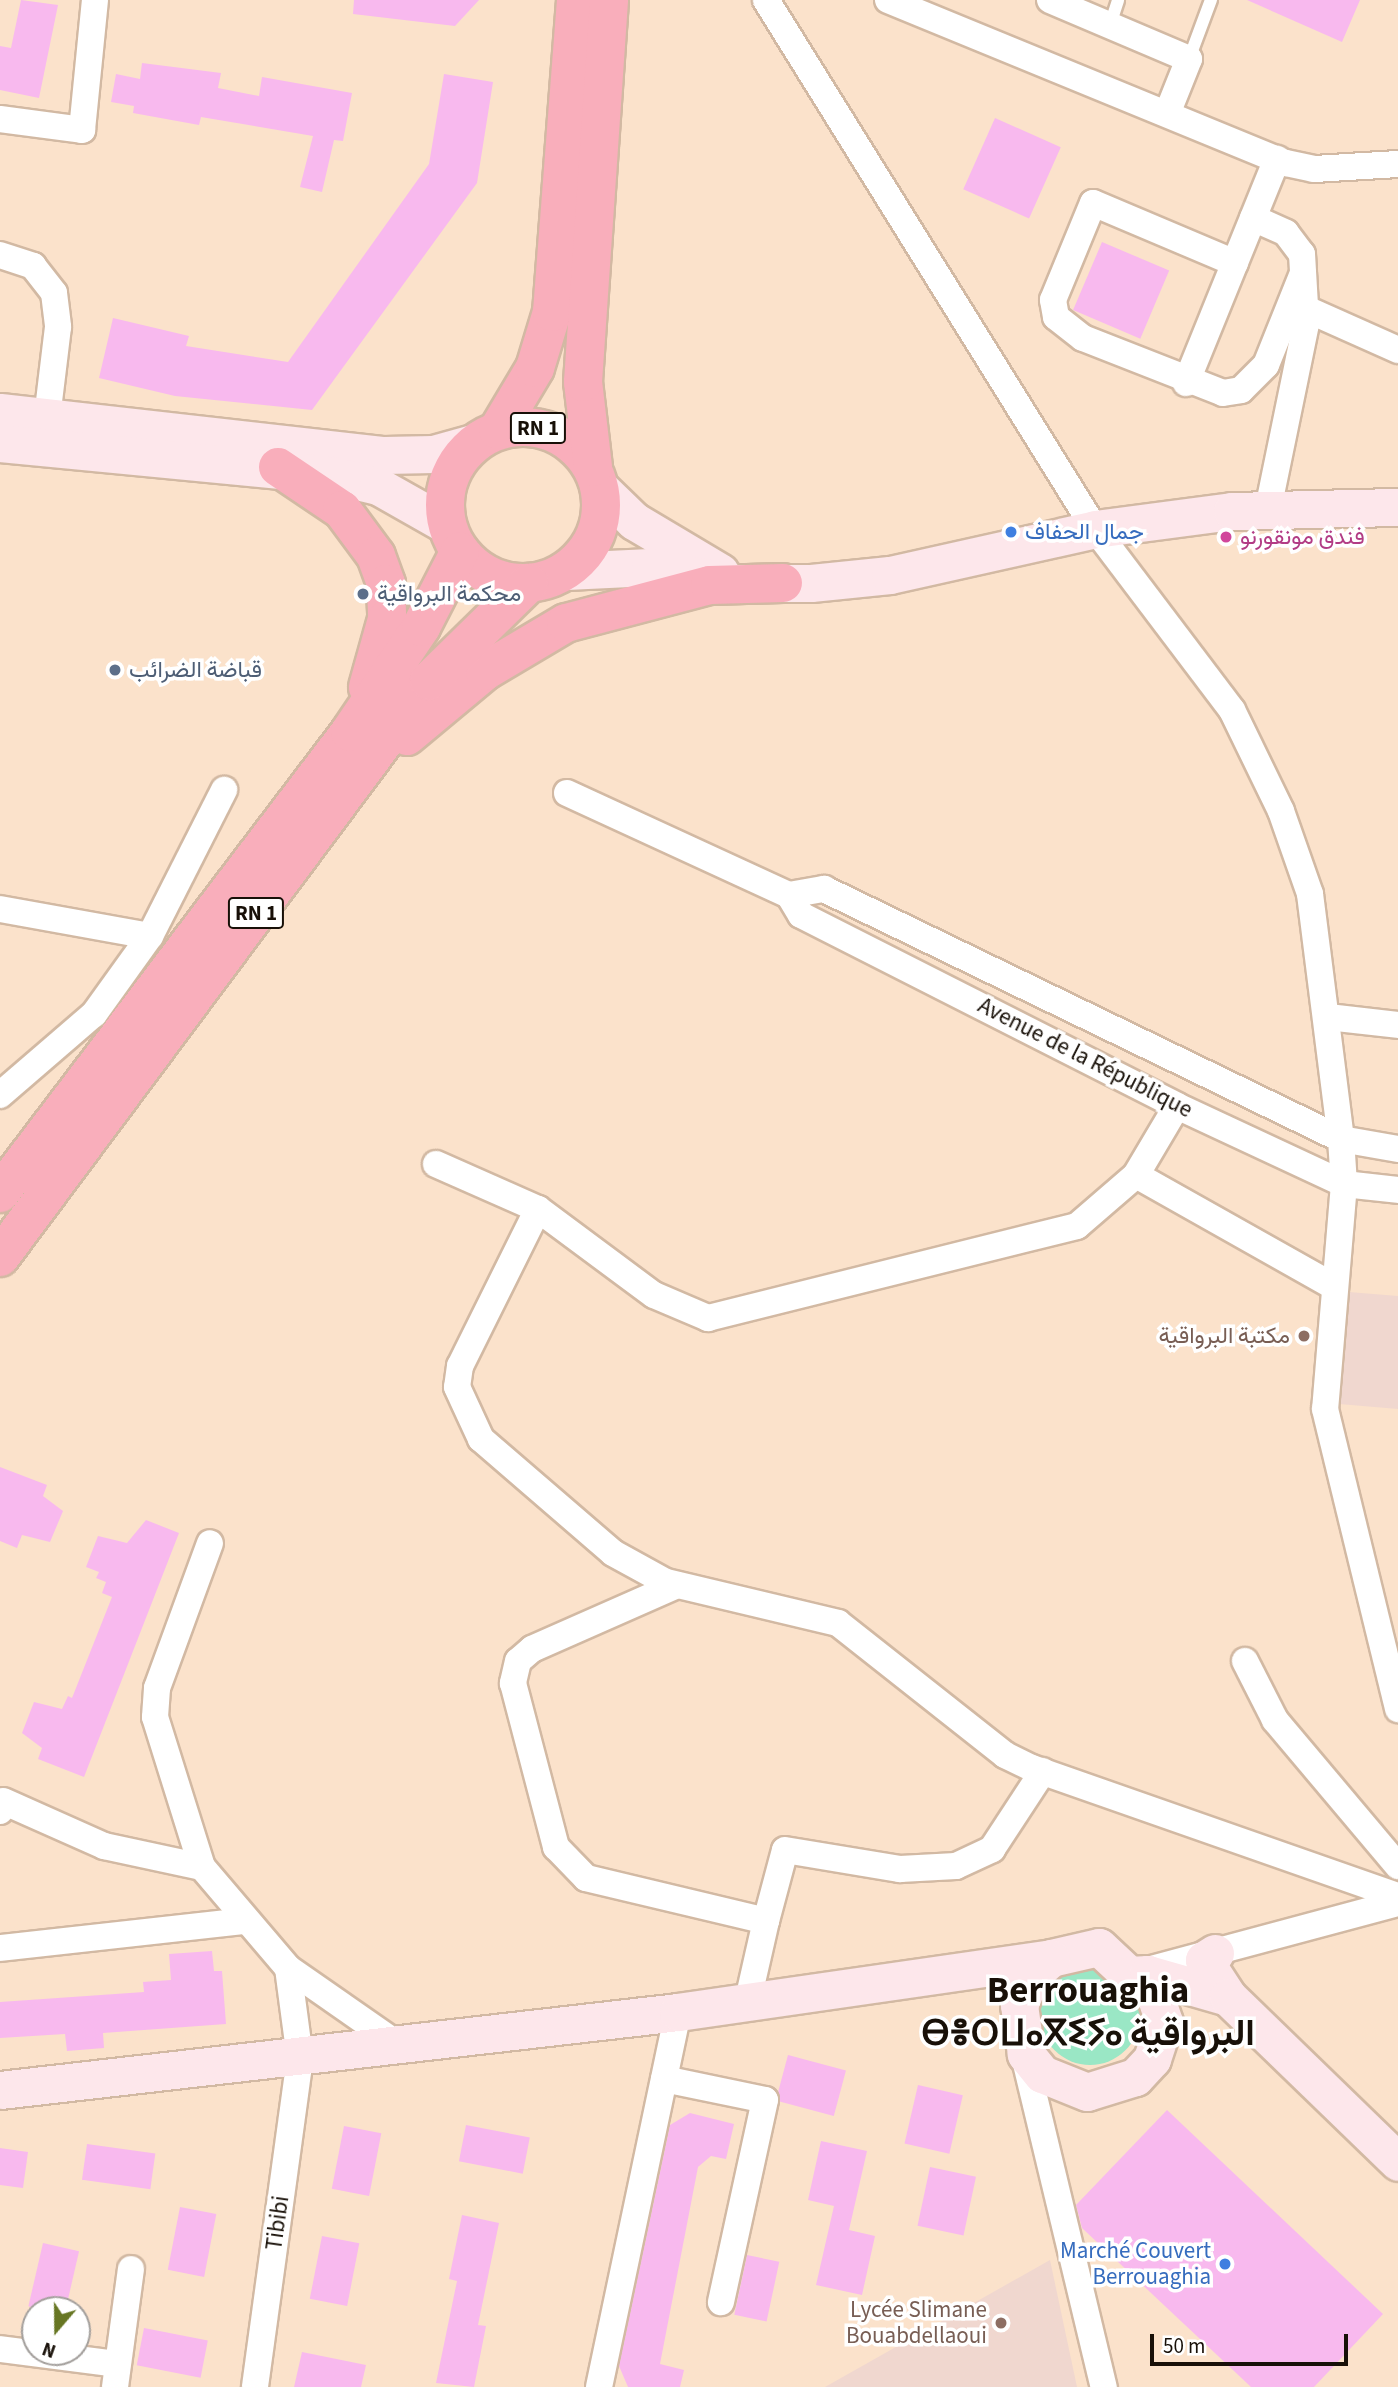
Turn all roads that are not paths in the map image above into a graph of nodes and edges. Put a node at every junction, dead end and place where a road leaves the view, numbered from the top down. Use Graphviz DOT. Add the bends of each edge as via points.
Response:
graph roads {
  1 [pos="95,0"];
  2 [pos="576,0"];
  3 [pos="609,0"];
  4 [pos="766,0"];
  5 [pos="888,0"];
  6 [pos="1050,0"];
  7 [pos="1118,0"];
  8 [pos="1211,0"];
  9 [pos="1110,25"];
  10 [pos="1189,59"];
  11 [pos="1167,114"];
  12 [pos="0,119"];
  13 [pos="1277,159"];
  14 [pos="1398,164"];
  15 [pos="1253,218"];
  16 [pos="0,255"];
  17 [pos="1235,262"];
  18 [pos="1303,272"];
  19 [pos="1306,309"];
  20 [pos="1398,350"];
  21 [pos="1186,383"];
  22 [pos="0,412"];
  23 [pos="45,436"];
  24 [pos="486,437"];
  25 [pos="0,443"];
  26 [pos="278,467"];
  27 [pos="597,478"];
  28 [pos="1398,507"];
  29 [pos="1268,509"];
  30 [pos="1095,528"];
  31 [pos="454,538"];
  32 [pos="566,571"];
  33 [pos="529,583"];
  34 [pos="736,583"];
  35 [pos="783,583"];
  36 [pos="350,732"];
  37 [pos="369,765"];
  38 [pos="224,790"];
  39 [pos="567,793"];
  40 [pos="789,895"];
  41 [pos="0,909"];
  42 [pos="150,936"];
  43 [pos="1328,1017"];
  44 [pos="1398,1025"];
  45 [pos="1,1094"];
  46 [pos="1177,1106"];
  47 [pos="1341,1139"];
  48 [pos="1398,1149"];
  49 [pos="436,1164"];
  50 [pos="1136,1175"];
  51 [pos="1344,1185"];
  52 [pos="1398,1190"];
  53 [pos="0,1193"];
  54 [pos="538,1209"];
  55 [pos="0,1257"];
  56 [pos="1333,1286"];
  57 [pos="210,1543"];
  58 [pos="677,1585"];
  59 [pos="1245,1661"];
  60 [pos="1398,1709"];
  61 [pos="1043,1771"];
  62 [pos="0,1811"];
  63 [pos="1398,1866"];
  64 [pos="202,1867"];
  65 [pos="1398,1896"];
  66 [pos="1398,1903"];
  67 [pos="244,1921"];
  68 [pos="766,1921"];
  69 [pos="0,1948"];
  70 [pos="1215,1953"];
  71 [pos="1051,1958"];
  72 [pos="288,1968"];
  73 [pos="1138,1975"];
  74 [pos="1228,1997"];
  75 [pos="748,2000"];
  76 [pos="678,2012"];
  77 [pos="1018,2030"];
  78 [pos="400,2046"];
  79 [pos="300,2058"];
  80 [pos="664,2079"];
  81 [pos="0,2090"];
  82 [pos="1398,2162"];
  83 [pos="131,2269"];
  84 [pos="721,2302"];
  85 [pos="0,2349"];
  86 [pos="116,2376"];
  87 [pos="255,2387"];
  88 [pos="599,2387"];
  89 [pos="1104,2387"];
  1 -- 12 [label="street" via="82,130"];
  2 -- 24 [label="highway, RN 1" via="552,312 536,368"];
  3 -- 27 [label="highway, RN 1" via="583,382"];
  4 -- 30 [label="street"];
  5 -- 11 [label="street"];
  6 -- 9 [label="street"];
  7 -- 9 [label="lane"];
  8 -- 10 [label="lane"];
  9 -- 10 [label="street"];
  10 -- 11 [label="street"];
  11 -- 13 [label="street"];
  13 -- 14 [label="street" via="1314,169"];
  13 -- 15 [label="street"];
  15 -- 17 [label="street"];
  15 -- 18 [label="street" via="1296,242"];
  16 -- 23 [label="street" via="33,266 54,293 58,327"];
  17 -- 21 [label="street"];
  17 -- 21 [label="street" via="1093,203 1053,300 1068,330"];
  18 -- 19 [label="street"];
  18 -- 21 [label="street" via="1256,378 1223,393"];
  19 -- 20 [label="street"];
  19 -- 29 [label="street" via="1306,343"];
  22 -- 23 [label="street"];
  23 -- 24 [label="street" via="384,455 433,454"];
  23 -- 25 [label="street"];
  23 -- 26 [label="street"];
  24 -- 27 [label="highway, RN 1" via="552,431 576,445"];
  24 -- 31 [label="highway, RN 1" via="448,485"];
  26 -- 31 [label="street" via="378,486"];
  26 -- 36 [label="highway, RN 1" via="363,531 387,584 387,619 377,664"];
  27 -- 32 [label="highway, RN 1" via="596,536"];
  27 -- 34 [label="street" via="634,521"];
  28 -- 29 [label="street"];
  29 -- 30 [label="street"];
  30 -- 35 [label="street" via="890,575"];
  30 -- 43 [label="street" via="1233,710 1281,811 1310,894"];
  31 -- 33 [label="highway, RN 1" via="490,576"];
  31 -- 36 [label="highway, RN 1" via="421,627"];
  32 -- 33 [label="highway, RN 1"];
  32 -- 34 [label="street" via="650,567"];
  33 -- 37 [label="highway, RN 1" via="429,681"];
  34 -- 35 [label="street"];
  35 -- 37 [label="highway" via="710,585 566,623 485,671"];
  36 -- 53 [label="highway, RN 1"];
  37 -- 55 [label="highway, RN 1"];
  38 -- 42 [label="street"];
  39 -- 40 [label="street, Avenue de la République"];
  40 -- 46 [label="street, Avenue de la République" via="801,915"];
  40 -- 47 [label="street, Avenue de la République" via="824,888"];
  41 -- 42 [label="street"];
  42 -- 45 [label="street" via="94,1014"];
  43 -- 44 [label="street"];
  43 -- 47 [label="street"];
  46 -- 50 [label="street"];
  46 -- 51 [label="street, Avenue de la République"];
  47 -- 48 [label="street, Avenue de la République"];
  47 -- 51 [label="street"];
  49 -- 54 [label="street"];
  50 -- 54 [label="street" via="1096,1215 1055,1235 708,1318 654,1295"];
  50 -- 56 [label="street"];
  51 -- 52 [label="street, Avenue de la République"];
  51 -- 56 [label="street"];
  54 -- 58 [label="street" via="460,1366 464,1412 481,1439 612,1553"];
  56 -- 60 [label="street" via="1325,1409"];
  57 -- 64 [label="street" via="157,1688 155,1717"];
  58 -- 61 [label="street" via="838,1623 1005,1755"];
  58 -- 68 [label="street" via="532,1649 519,1661 513,1683 556,1847 568,1865 611,1887"];
  59 -- 63 [label="street" via="1275,1720"];
  61 -- 65 [label="street"];
  61 -- 68 [label="street" via="992,1849 956,1866 900,1869 785,1850"];
  62 -- 64 [label="street" via="2,1801 104,1846"];
  64 -- 67 [label="street"];
  66 -- 70 [label="street"];
  67 -- 69 [label="street"];
  67 -- 72 [label="street"];
  68 -- 75 [label="street"];
  70 -- 73 [label="street"];
  70 -- 74 [label="street" via="1205,1960"];
  71 -- 73 [label="street" via="1099,1947"];
  71 -- 75 [label="street"];
  71 -- 77 [label="street" via="1032,1975 1019,2005"];
  72 -- 78 [label="street"];
  72 -- 79 [label="street, Tibibi"];
  73 -- 74 [label="street"];
  73 -- 77 [label="street" via="1160,1997 1162,2036 1135,2077 1112,2089 1087,2092 1042,2074"];
  74 -- 82 [label="street"];
  75 -- 76 [label="street"];
  76 -- 78 [label="street"];
  76 -- 80 [label="street"];
  77 -- 89 [label="street"];
  78 -- 79 [label="street"];
  79 -- 81 [label="street"];
  79 -- 87 [label="street, Tibibi"];
  80 -- 84 [label="street" via="765,2100"];
  80 -- 88 [label="street"];
  83 -- 86 [label="street"];
  85 -- 86 [label="street"];
}
